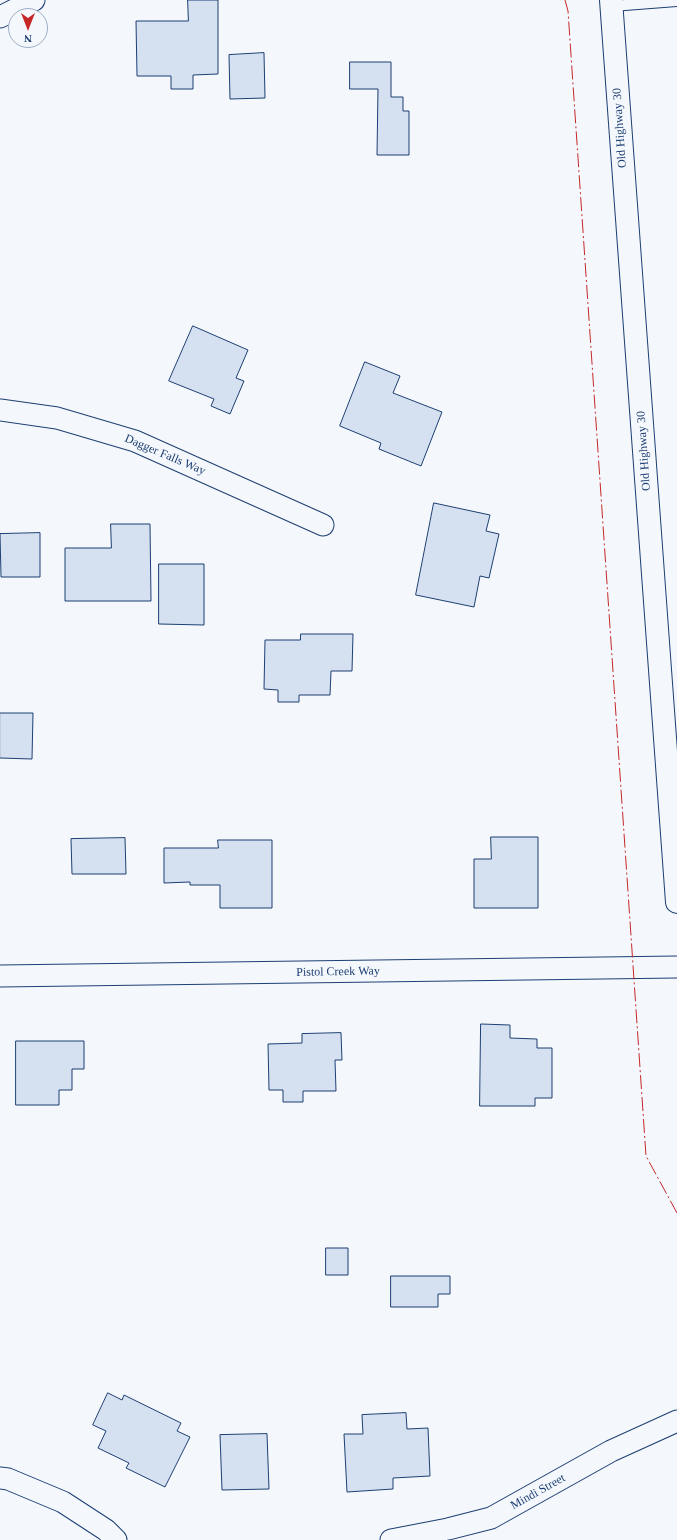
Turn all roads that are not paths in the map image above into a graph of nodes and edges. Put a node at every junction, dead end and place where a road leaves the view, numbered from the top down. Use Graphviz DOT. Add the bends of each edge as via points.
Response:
graph roads {
  1 [pos="34,0"];
  2 [pos="677,1"];
  3 [pos="611,3"];
  4 [pos="0,17"];
  5 [pos="0,410"];
  6 [pos="323,525"];
  7 [pos="677,902"];
  8 [pos="677,967"];
  9 [pos="0,976"];
  10 [pos="677,1421"];
  11 [pos="0,1478"];
  12 [pos="116,1540"];
  13 [pos="391,1540"];
  1 -- 4 [label="street"];
  2 -- 3 [label="lane"];
  3 -- 7 [label="street, Old Highway 30"];
  5 -- 6 [label="street, Dagger Falls Way" via="57,418 135,441"];
  8 -- 9 [label="street, Pistol Creek Way"];
  10 -- 13 [label="street, Mindi Street" via="610,1451 491,1518"];
  11 -- 12 [label="street" via="63,1502 106,1530"];
}
